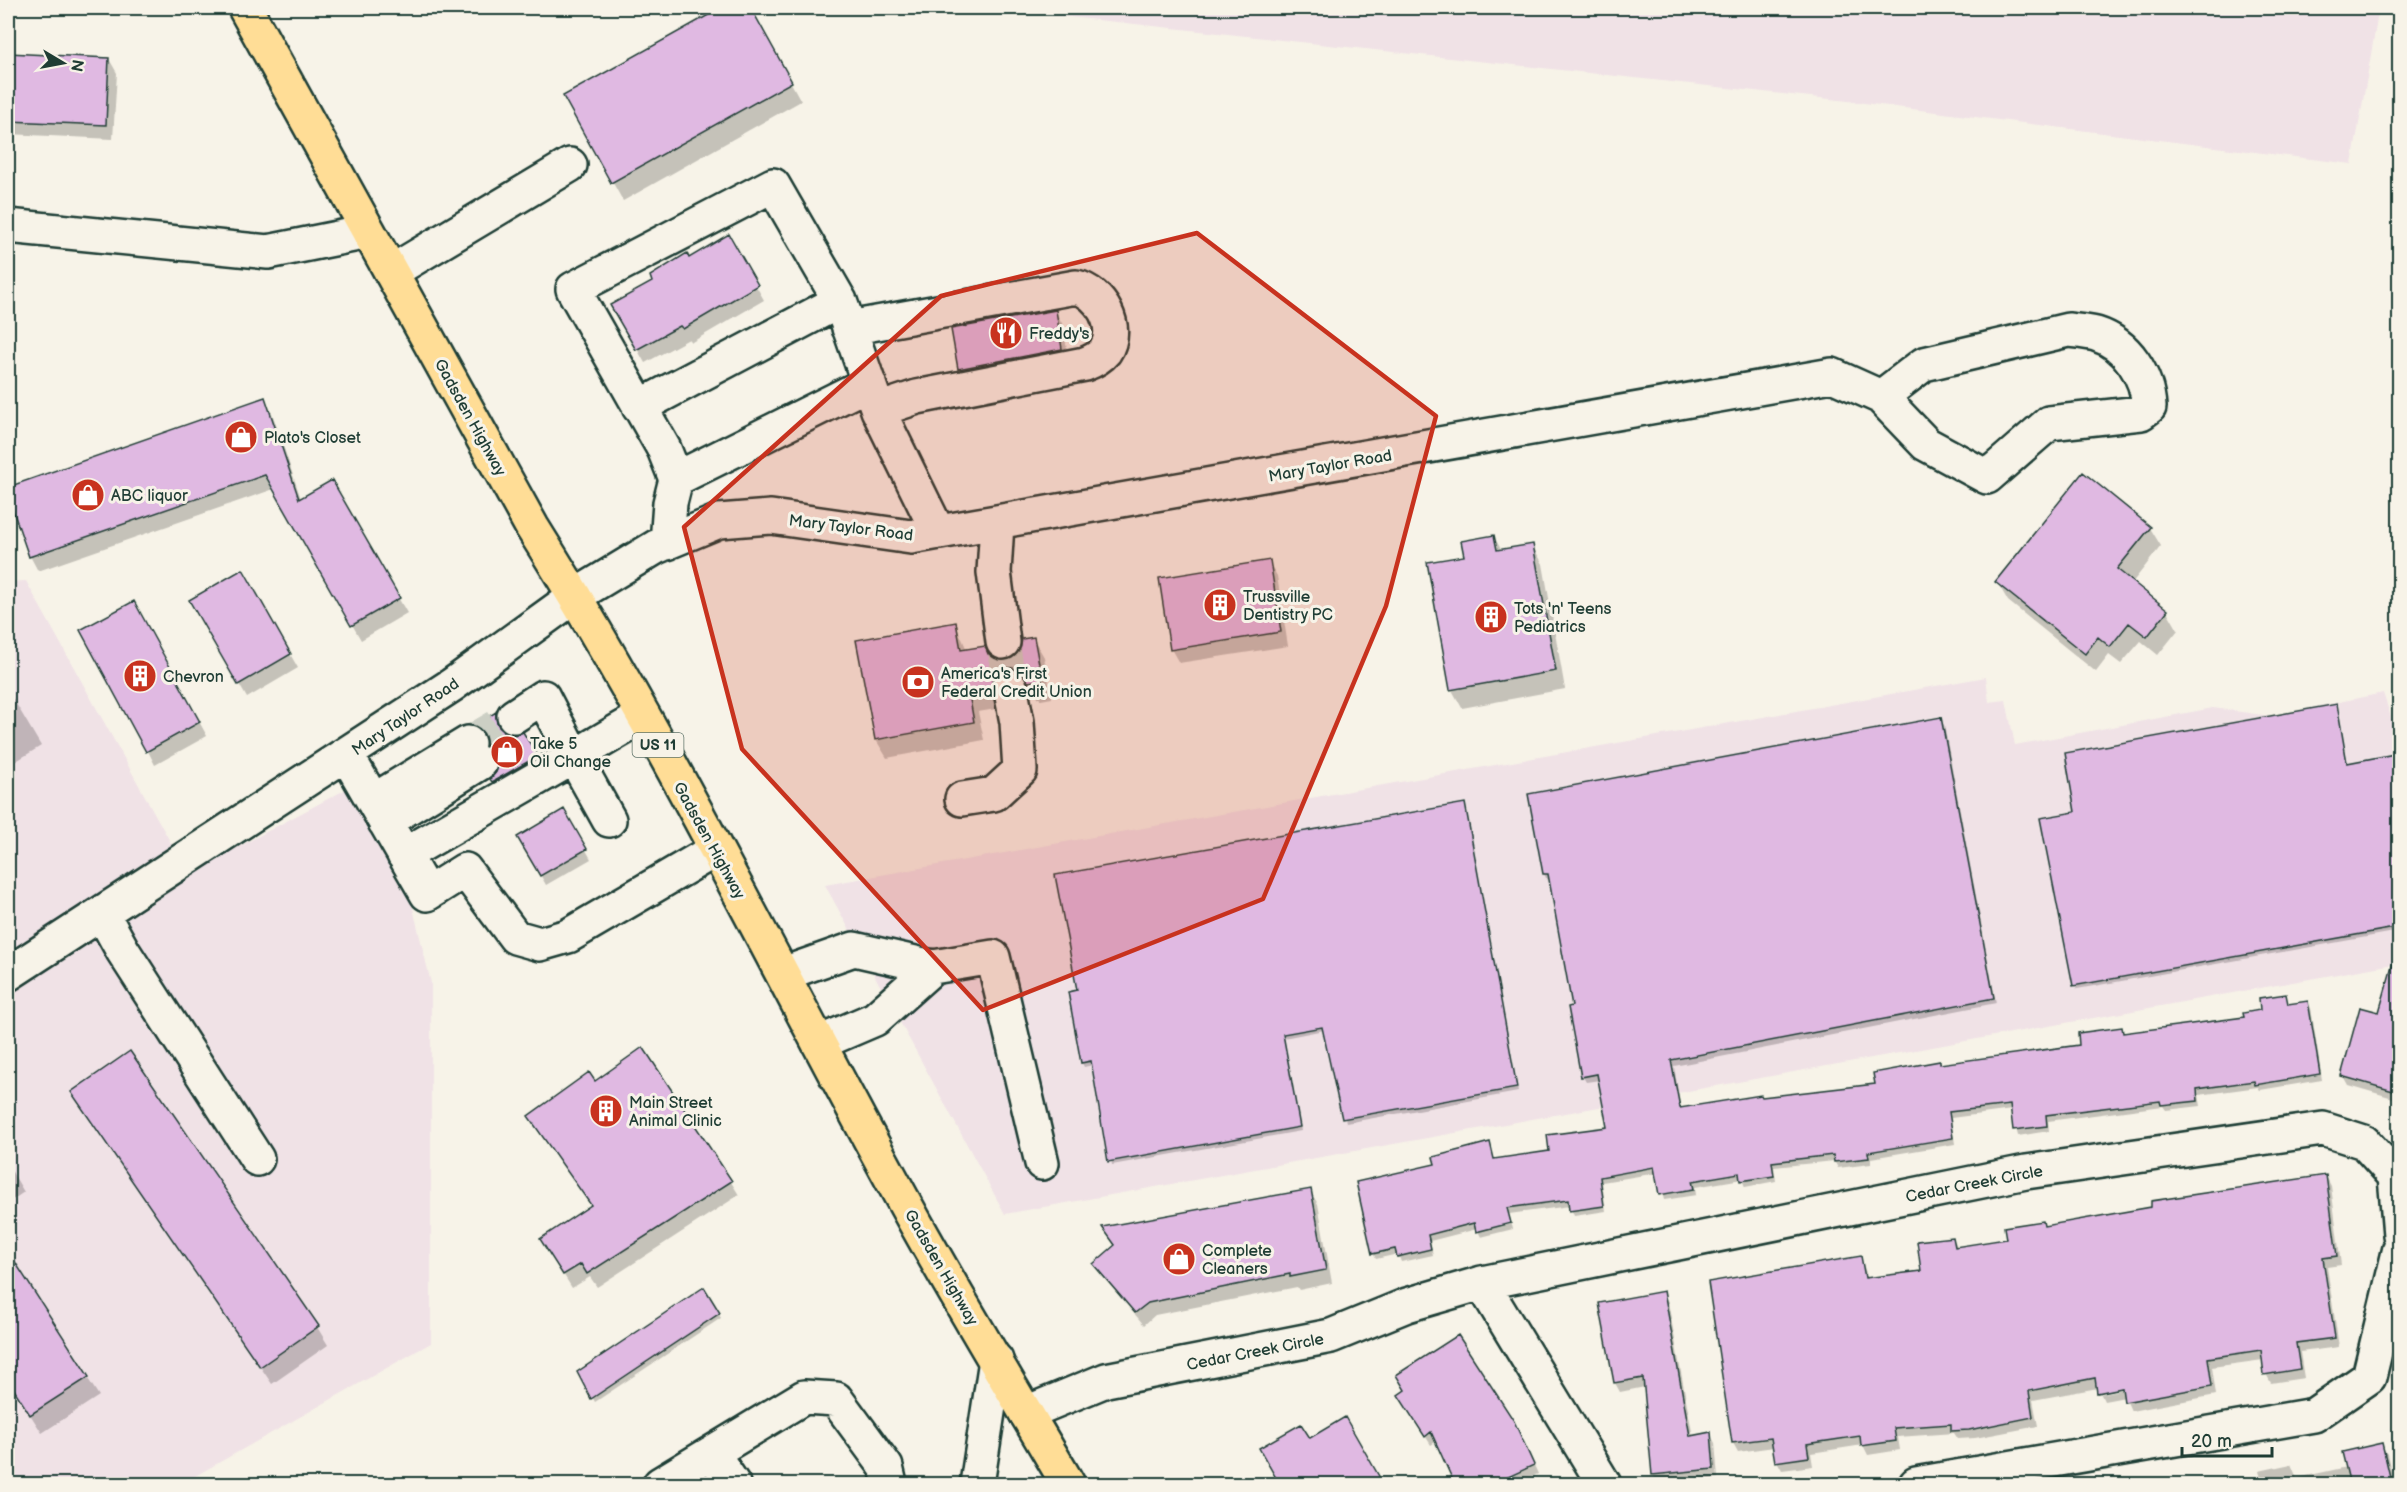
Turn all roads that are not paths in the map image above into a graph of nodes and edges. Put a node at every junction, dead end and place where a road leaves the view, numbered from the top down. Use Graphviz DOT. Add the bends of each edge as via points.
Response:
graph roads {
  1 [pos="244,8"];
  2 [pos="570,165"];
  3 [pos="8,226"];
  4 [pos="368,232"];
  5 [pos="391,272"];
  6 [pos="844,314"];
  7 [pos="873,396"];
  8 [pos="1881,397"];
  9 [pos="639,407"];
  10 [pos="676,478"];
  11 [pos="997,524"];
  12 [pos="938,532"];
  13 [pos="667,543"];
  14 [pos="575,596"];
  15 [pos="1003,642"];
  16 [pos="1010,686"];
  17 [pos="642,717"];
  18 [pos="520,726"];
  19 [pos="474,753"];
  20 [pos="346,754"];
  21 [pos="574,758"];
  22 [pos="962,799"];
  23 [pos="379,812"];
  24 [pos="609,820"];
  25 [pos="715,850"];
  26 [pos="404,855"];
  27 [pos="102,913"];
  28 [pos="933,968"];
  29 [pos="8,974"];
  30 [pos="783,974"];
  31 [pos="819,1043"];
  32 [pos="258,1159"];
  33 [pos="1042,1163"];
  34 [pos="2400,1235"];
  35 [pos="2400,1248"];
  36 [pos="1482,1283"];
  37 [pos="996,1360"];
  38 [pos="1026,1413"];
  39 [pos="712,1453"];
  40 [pos="660,1485"];
  41 [pos="733,1485"];
  42 [pos="890,1485"];
  43 [pos="978,1485"];
  44 [pos="1068,1485"];
  45 [pos="1604,1485"];
  46 [pos="1916,1485"];
  1 -- 4 [label="main road, Gadsden Highway / US 11"];
  2 -- 5 [label="street"];
  3 -- 4 [label="street" via="268,252"];
  4 -- 5 [label="main road, Gadsden Highway / US 11"];
  5 -- 14 [label="main road, Gadsden Highway / US 11" via="532,527"];
  6 -- 7 [label="street"];
  6 -- 7 [label="street" via="1076,286 1088,289 1104,309 1109,342 1105,351 1085,364 916,397"];
  6 -- 9 [label="street"];
  6 -- 9 [label="street" via="773,185 573,289"];
  7 -- 10 [label="street"];
  7 -- 12 [label="street"];
  8 -- 8 [label="street" via="1926,444 1987,477 2049,423 2140,413 2149,407 2141,370 2120,348 2098,334 2068,330 1924,364"];
  8 -- 11 [label="street, Mary Taylor Road" via="1832,375"];
  9 -- 10 [label="street"];
  10 -- 13 [label="street"];
  11 -- 12 [label="street, Mary Taylor Road"];
  11 -- 15 [label="street" via="994,572"];
  12 -- 13 [label="street, Mary Taylor Road" via="911,537 771,517 719,521"];
  13 -- 14 [label="street, Mary Taylor Road"];
  14 -- 17 [label="main road, Gadsden Highway / US 11"];
  14 -- 20 [label="street, Mary Taylor Road" via="452,685"];
  16 -- 22 [label="street" via="1020,770 994,794"];
  17 -- 21 [label="street"];
  17 -- 25 [label="main road, Gadsden Highway / US 11"];
  18 -- 21 [label="street" via="549,709"];
  19 -- 23 [label="street"];
  20 -- 23 [label="street"];
  20 -- 27 [label="street, Mary Taylor Road"];
  21 -- 24 [label="street"];
  21 -- 26 [label="street"];
  23 -- 26 [label="street"];
  25 -- 26 [label="street" via="568,936 540,944 515,937 465,870 427,894"];
  25 -- 30 [label="main road, Gadsden Highway / US 11"];
  27 -- 29 [label="street, Mary Taylor Road"];
  27 -- 32 [label="street"];
  28 -- 30 [label="street" via="854,949"];
  28 -- 31 [label="street" via="875,1019"];
  28 -- 33 [label="street" via="993,957"];
  30 -- 31 [label="main road, Gadsden Highway / US 11"];
  31 -- 37 [label="main road, Gadsden Highway / US 11" via="916,1224"];
  34 -- 36 [label="street, Cedar Creek Circle" via="2395,1176 2364,1142 2323,1129 2026,1172"];
  35 -- 46 [label="street" via="2369,1377 2314,1415"];
  36 -- 38 [label="street, Cedar Creek Circle" via="1407,1305 1331,1336 1106,1380"];
  36 -- 45 [label="street"];
  37 -- 38 [label="main road, Gadsden Highway / US 11"];
  37 -- 43 [label="street"];
  38 -- 44 [label="main road, Gadsden Highway / US 11"];
  39 -- 40 [label="street"];
  39 -- 41 [label="street"];
  39 -- 42 [label="street" via="804,1397 836,1399 886,1467"];
}
